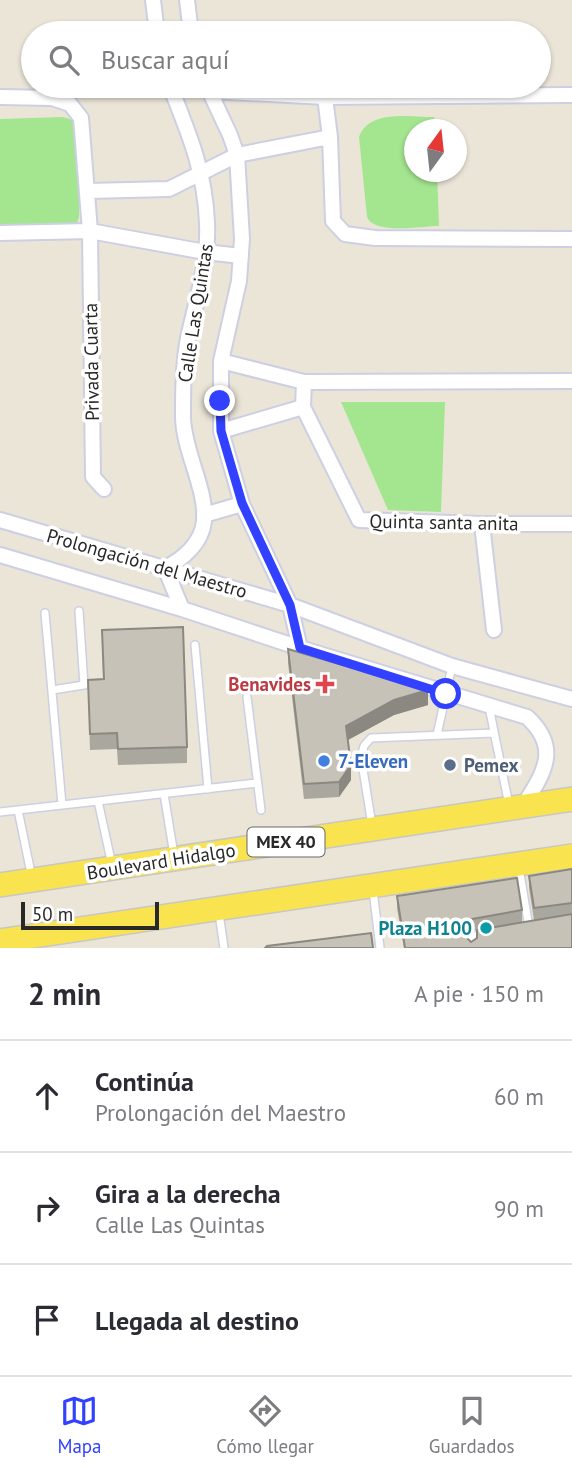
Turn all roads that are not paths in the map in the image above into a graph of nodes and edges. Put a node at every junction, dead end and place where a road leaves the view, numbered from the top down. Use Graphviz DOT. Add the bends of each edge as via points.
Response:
graph roads {
  1 [pos="153,0"];
  2 [pos="187,0"];
  3 [pos="156,21"];
  4 [pos="190,21"];
  5 [pos="551,95"];
  6 [pos="572,95"];
  7 [pos="0,97"];
  8 [pos="21,97"];
  9 [pos="55,98"];
  10 [pos="175,98"];
  11 [pos="213,98"];
  12 [pos="325,98"];
  13 [pos="330,137"];
  14 [pos="237,155"];
  15 [pos="202,171"];
  16 [pos="88,191"];
  17 [pos="90,232"];
  18 [pos="0,233"];
  19 [pos="572,239"];
  20 [pos="205,252"];
  21 [pos="242,256"];
  22 [pos="220,361"];
  23 [pos="572,381"];
  24 [pos="304,382"];
  25 [pos="303,407"];
  26 [pos="221,431"];
  27 [pos="104,489"];
  28 [pos="242,503"];
  29 [pos="204,515"];
  30 [pos="0,520"];
  31 [pos="482,524"];
  32 [pos="572,524"];
  33 [pos="0,555"];
  34 [pos="165,568"];
  35 [pos="290,605"];
  36 [pos="182,609"];
  37 [pos="79,611"];
  38 [pos="45,613"];
  39 [pos="494,630"];
  40 [pos="195,645"];
  41 [pos="300,648"];
  42 [pos="452,666"];
  43 [pos="52,690"];
  44 [pos="446,694"];
  45 [pos="247,697"];
  46 [pos="572,699"];
  47 [pos="489,706"];
  48 [pos="494,733"];
  49 [pos="437,735"];
  50 [pos="257,783"];
  51 [pos="208,789"];
  52 [pos="164,794"];
  53 [pos="572,799"];
  54 [pos="97,801"];
  55 [pos="62,805"];
  56 [pos="516,807"];
  57 [pos="18,810"];
  58 [pos="261,810"];
  59 [pos="0,812"];
  60 [pos="373,829"];
  61 [pos="572,856"];
  62 [pos="175,859"];
  63 [pos="519,864"];
  64 [pos="112,868"];
  65 [pos="33,880"];
  66 [pos="0,886"];
  67 [pos="372,886"];
  68 [pos="218,909"];
  69 [pos="540,925"];
  70 [pos="529,927"];
  71 [pos="517,929"];
  72 [pos="494,933"];
  73 [pos="0,941"];
  74 [pos="224,948"];
  75 [pos="380,948"];
  76 [pos="472,948"];
  1 -- 3 [label="street"];
  2 -- 4 [label="street"];
  5 -- 6 [label="street"];
  7 -- 8 [label="street, Privada Cuarta"];
  9 -- 16 [label="street, Privada Cuarta" via="70,104 81,118"];
  10 -- 15 [label="street, Calle Las Quintas"];
  11 -- 14 [label="street, Calle Las Quintas"];
  12 -- 13 [label="street"];
  13 -- 14 [label="street"];
  13 -- 19 [label="street" via="333,221 345,234"];
  14 -- 15 [label="street"];
  14 -- 21 [label="street, Calle Las Quintas"];
  15 -- 16 [label="street" via="169,189"];
  15 -- 20 [label="street, Calle Las Quintas" via="208,225"];
  16 -- 17 [label="street, Privada Cuarta"];
  17 -- 18 [label="street"];
  17 -- 20 [label="street"];
  17 -- 27 [label="street, Privada Cuarta" via="93,477"];
  20 -- 21 [label="street"];
  20 -- 29 [label="street, Calle Las Quintas" via="183,370 183,422"];
  21 -- 22 [label="street, Calle Las Quintas"];
  22 -- 24 [label="street"];
  22 -- 26 [label="street, Calle Las Quintas"];
  23 -- 24 [label="street"];
  24 -- 25 [label="street"];
  25 -- 26 [label="street"];
  25 -- 31 [label="street, Quinta santa anita" via="359,520"];
  26 -- 28 [label="street, Calle Las Quintas"];
  28 -- 29 [label="street"];
  28 -- 35 [label="street, Calle Las Quintas"];
  29 -- 34 [label="street" via="191,549"];
  30 -- 34 [label="street, Prolongación del Maestro"];
  31 -- 32 [label="street, Quinta santa anita"];
  31 -- 39 [label="street"];
  33 -- 36 [label="street, Prolongación del Maestro"];
  34 -- 35 [label="street, Prolongación del Maestro"];
  34 -- 36 [label="street"];
  35 -- 41 [label="street, Calle Las Quintas"];
  35 -- 42 [label="street, Prolongación del Maestro"];
  36 -- 41 [label="street, Prolongación del Maestro"];
  37 -- 43 [label="lane" via="84,685"];
  38 -- 43 [label="lane"];
  40 -- 51 [label="lane"];
  41 -- 44 [label="street, Prolongación del Maestro"];
  42 -- 44 [label="lane"];
  42 -- 46 [label="street, Prolongación del Maestro"];
  43 -- 55 [label="lane"];
  44 -- 47 [label="street, Prolongación del Maestro"];
  44 -- 49 [label="lane"];
  45 -- 50 [label="lane"];
  47 -- 48 [label="lane"];
  47 -- 56 [label="street, Prolongación del Maestro" via="527,717 541,730 547,755 541,778"];
  48 -- 49 [label="lane"];
  48 -- 56 [label="lane"];
  49 -- 60 [label="lane" via="371,738 364,746 361,757"];
  50 -- 51 [label="lane"];
  50 -- 58 [label="lane"];
  51 -- 52 [label="lane"];
  52 -- 54 [label="lane"];
  52 -- 62 [label="lane"];
  53 -- 56 [label="main road, Boulevard Hidalgo / MEX 40"];
  54 -- 55 [label="lane"];
  54 -- 64 [label="lane"];
  55 -- 57 [label="lane"];
  56 -- 60 [label="main road, Boulevard Hidalgo / MEX 40"];
  57 -- 59 [label="lane"];
  57 -- 65 [label="lane"];
  60 -- 62 [label="main road, Boulevard Hidalgo / MEX 40"];
  61 -- 63 [label="main road"];
  62 -- 64 [label="main road, Boulevard Hidalgo / MEX 40"];
  63 -- 67 [label="main road"];
  63 -- 70 [label="lane"];
  64 -- 65 [label="main road, Boulevard Hidalgo / MEX 40"];
  65 -- 66 [label="main road, Boulevard Hidalgo / MEX 40"];
  67 -- 68 [label="main road"];
  67 -- 75 [label="lane"];
  68 -- 73 [label="main road" via="68,935"];
  68 -- 74 [label="lane"];
  69 -- 70 [label="lane"];
  70 -- 71 [label="lane"];
  72 -- 76 [label="lane" via="470,937"];
}
